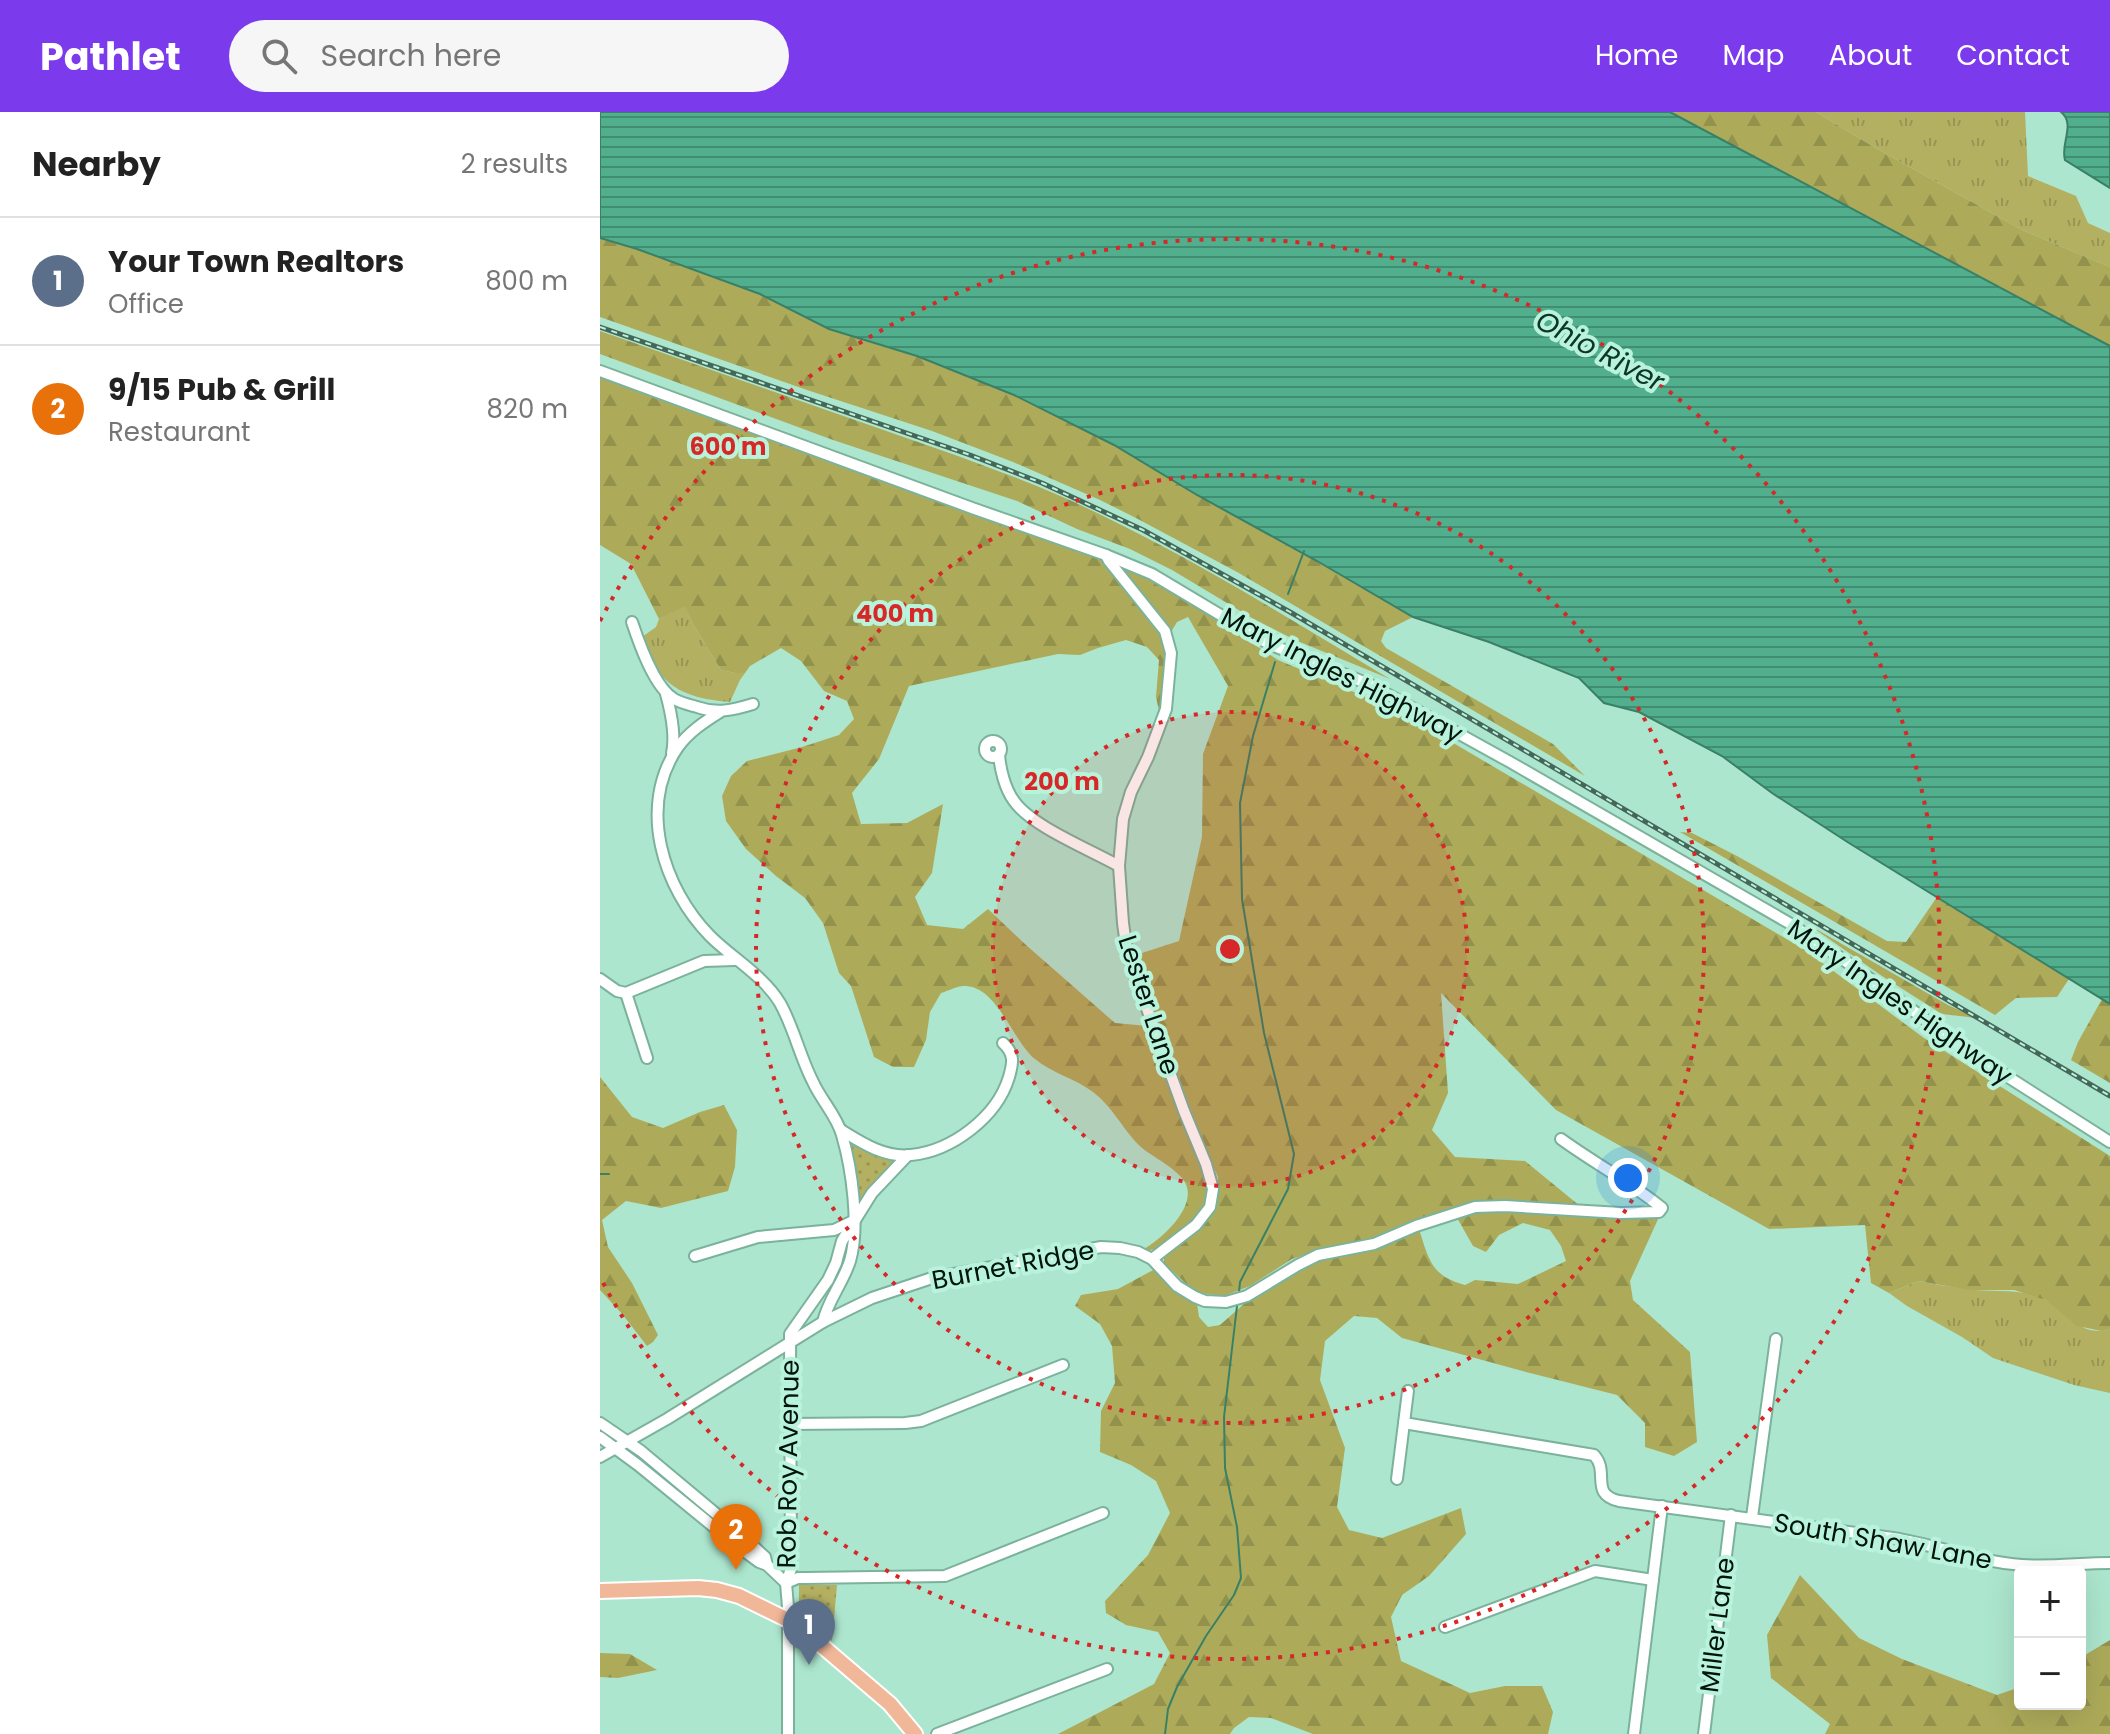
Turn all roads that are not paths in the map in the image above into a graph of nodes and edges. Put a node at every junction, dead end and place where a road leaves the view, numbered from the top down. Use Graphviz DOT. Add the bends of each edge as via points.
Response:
graph roads {
  1 [pos="600,371"];
  2 [pos="1106,555"];
  3 [pos="632,622"];
  4 [pos="665,691"];
  5 [pos="753,704"];
  6 [pos="720,712"];
  7 [pos="999,754"];
  8 [pos="670,763"];
  9 [pos="1119,866"];
  10 [pos="710,936"];
  11 [pos="735,960"];
  12 [pos="704,961"];
  13 [pos="600,979"];
  14 [pos="626,993"];
  15 [pos="1003,1043"];
  16 [pos="647,1058"];
  17 [pos="841,1130"];
  18 [pos="1561,1139"];
  19 [pos="2110,1142"];
  20 [pos="908,1155"];
  21 [pos="855,1220"];
  22 [pos="695,1256"];
  23 [pos="1152,1259"];
  24 [pos="823,1322"];
  25 [pos="1776,1339"];
  26 [pos="790,1344"];
  27 [pos="1063,1365"];
  28 [pos="1408,1391"];
  29 [pos="600,1423"];
  30 [pos="1404,1423"];
  31 [pos="790,1424"];
  32 [pos="600,1437"];
  33 [pos="627,1443"];
  34 [pos="615,1449"];
  35 [pos="600,1457"];
  36 [pos="1397,1479"];
  37 [pos="1662,1506"];
  38 [pos="1103,1513"];
  39 [pos="1731,1515"];
  40 [pos="1752,1517"];
  41 [pos="2110,1563"];
  42 [pos="767,1565"];
  43 [pos="1653,1580"];
  44 [pos="786,1583"];
  45 [pos="600,1591"];
  46 [pos="788,1620"];
  47 [pos="1445,1627"];
  48 [pos="1107,1669"];
  49 [pos="788,1734"];
  50 [pos="915,1734"];
  51 [pos="937,1734"];
  52 [pos="1634,1734"];
  53 [pos="1704,1734"];
  1 -- 2 [label="street, Mary Ingles Highway"];
  2 -- 9 [label="street, Lester Lane" via="1165,631 1171,658 1166,709 1125,809"];
  2 -- 19 [label="street, Mary Ingles Highway" via="1152,574 1269,644 1399,700 1789,923 1972,1054"];
  3 -- 4 [label="street"];
  4 -- 6 [label="street" via="691,706"];
  4 -- 8 [label="street" via="673,746"];
  5 -- 6 [label="street"];
  6 -- 8 [label="street" via="690,734"];
  7 -- 9 [label="street" via="1010,794 1023,812"];
  8 -- 10 [label="street" via="658,803 661,850 681,899"];
  9 -- 23 [label="street, Lester Lane" via="1128,953 1213,1189 1210,1207 1196,1225"];
  10 -- 11 [label="street"];
  10 -- 12 [label="street"];
  11 -- 12 [label="street"];
  11 -- 17 [label="street" via="780,1003 811,1079"];
  12 -- 14 [label="street"];
  13 -- 14 [label="street"];
  14 -- 16 [label="street"];
  15 -- 20 [label="street" via="1012,1064 991,1110 954,1140"];
  17 -- 20 [label="street" via="876,1149"];
  17 -- 21 [label="street"];
  18 -- 23 [label="street" via="1662,1208 1621,1213 1475,1207 1374,1244 1318,1255 1247,1296 1226,1302 1195,1297"];
  20 -- 21 [label="street" via="878,1185"];
  21 -- 22 [label="street" via="834,1230 765,1236"];
  21 -- 24 [label="street" via="850,1260"];
  21 -- 26 [label="street" via="828,1280 794,1326"];
  23 -- 24 [label="street, Burnet Ridge" via="1101,1247 932,1278"];
  24 -- 26 [label="street, Burnet Ridge"];
  25 -- 40 [label="street"];
  26 -- 31 [label="street, Rob Roy Avenue"];
  26 -- 33 [label="street, Burnet Ridge"];
  27 -- 31 [label="street" via="921,1421"];
  28 -- 30 [label="street"];
  29 -- 33 [label="street"];
  30 -- 36 [label="street"];
  30 -- 37 [label="street, South Shaw Lane" via="1588,1452 1602,1465 1601,1486 1611,1499"];
  31 -- 44 [label="street, Rob Roy Avenue" via="791,1569"];
  32 -- 34 [label="street"];
  33 -- 34 [label="street, Burnet Ridge"];
  33 -- 42 [label="street" via="739,1533"];
  34 -- 35 [label="street, Burnet Ridge"];
  34 -- 42 [label="street"];
  37 -- 39 [label="street, South Shaw Lane"];
  37 -- 43 [label="street"];
  38 -- 44 [label="street" via="945,1576 798,1578"];
  39 -- 40 [label="street, South Shaw Lane"];
  39 -- 53 [label="street, Miller Lane"];
  40 -- 41 [label="street, South Shaw Lane" via="1912,1541 2023,1565"];
  42 -- 44 [label="street"];
  43 -- 47 [label="street" via="1595,1571"];
  43 -- 52 [label="street"];
  44 -- 46 [label="street, Rob Roy Avenue"];
  45 -- 46 [label="main road" via="717,1590"];
  46 -- 49 [label="street, Rob Roy Avenue"];
  46 -- 50 [label="main road" via="890,1704"];
  48 -- 51 [label="street"];
}
